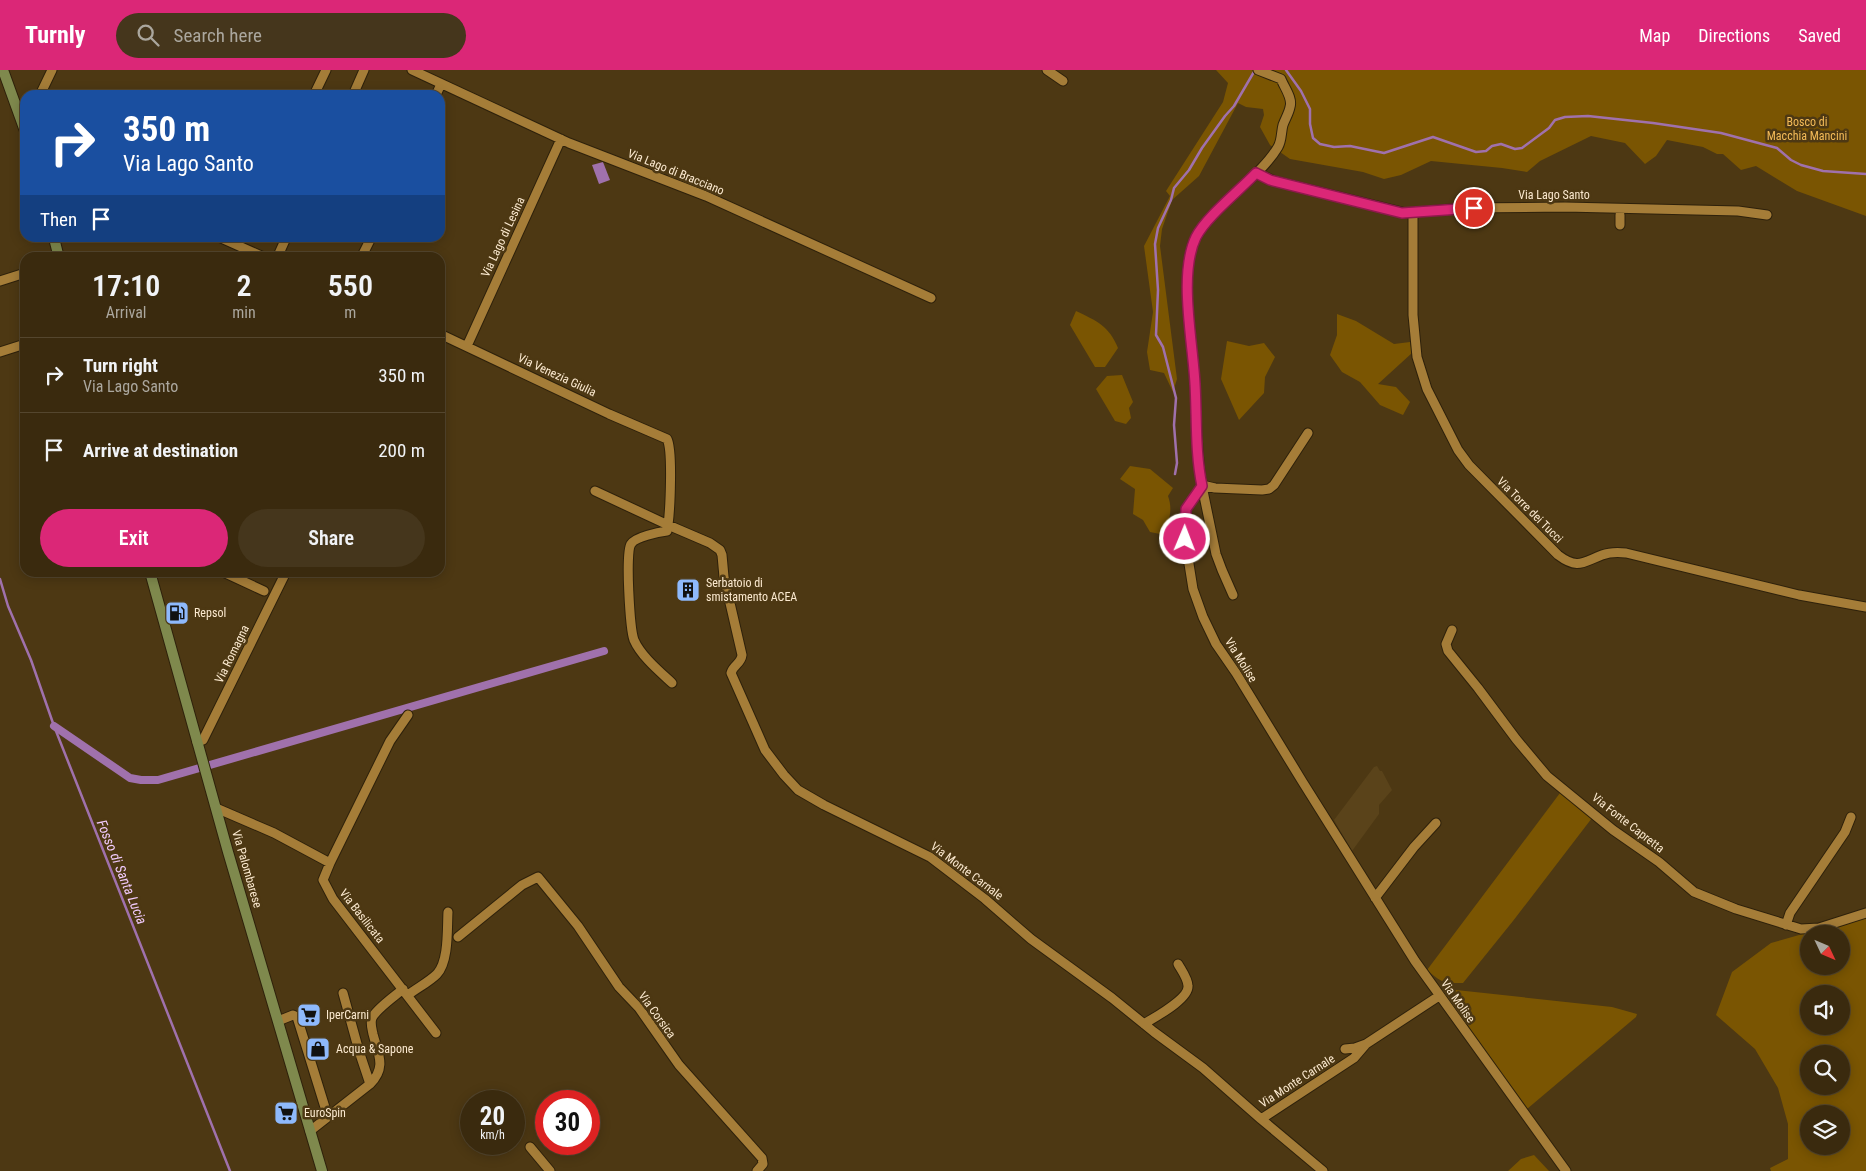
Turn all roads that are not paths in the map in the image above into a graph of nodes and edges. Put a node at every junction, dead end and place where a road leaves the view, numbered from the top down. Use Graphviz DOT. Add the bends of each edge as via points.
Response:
graph roads {
  1 [pos="3,70"];
  2 [pos="52,70"];
  3 [pos="326,70"];
  4 [pos="364,70"];
  5 [pos="412,70"];
  6 [pos="1048,70"];
  7 [pos="1259,71"];
  8 [pos="1063,80"];
  9 [pos="441,84"];
  10 [pos="42,90"];
  11 [pos="316,90"];
  12 [pos="355,90"];
  13 [pos="438,90"];
  14 [pos="20,115"];
  15 [pos="561,139"];
  16 [pos="1256,173"];
  17 [pos="1413,213"];
  18 [pos="1620,215"];
  19 [pos="1767,215"];
  20 [pos="1620,225"];
  21 [pos="230,242"];
  22 [pos="252,252"];
  23 [pos="20,275"];
  24 [pos="0,281"];
  25 [pos="931,298"];
  26 [pos="445,336"];
  27 [pos="20,346"];
  28 [pos="467,346"];
  29 [pos="0,352"];
  30 [pos="1308,433"];
  31 [pos="1202,486"];
  32 [pos="595,491"];
  33 [pos="668,528"];
  34 [pos="151,577"];
  35 [pos="234,577"];
  36 [pos="284,577"];
  37 [pos="264,591"];
  38 [pos="1234,595"];
  39 [pos="1866,607"];
  40 [pos="1452,630"];
  41 [pos="672,684"];
  42 [pos="408,715"];
  43 [pos="197,742"];
  44 [pos="216,808"];
  45 [pos="1851,817"];
  46 [pos="1436,822"];
  47 [pos="330,863"];
  48 [pos="1375,898"];
  49 [pos="448,912"];
  50 [pos="1866,913"];
  51 [pos="1786,925"];
  52 [pos="458,937"];
  53 [pos="1178,964"];
  54 [pos="405,992"];
  55 [pos="343,993"];
  56 [pos="1439,996"];
  57 [pos="278,1021"];
  58 [pos="1144,1024"];
  59 [pos="436,1033"];
  60 [pos="1366,1044"];
  61 [pos="1345,1049"];
  62 [pos="370,1084"];
  63 [pos="328,1117"];
  64 [pos="1261,1119"];
  65 [pos="310,1131"];
  66 [pos="530,1147"];
  67 [pos="322,1171"];
  68 [pos="550,1171"];
  69 [pos="757,1171"];
  70 [pos="1323,1171"];
  71 [pos="1566,1171"];
  1 -- 14 [label="main road"];
  2 -- 10 [label="street"];
  3 -- 11 [label="street"];
  4 -- 12 [label="street"];
  5 -- 9 [label="street, Via Lago di Bracciano"];
  6 -- 8 [label="street"];
  7 -- 16 [label="street" via="1281,79 1290,106 1280,145"];
  9 -- 13 [label="street"];
  9 -- 15 [label="street, Via Lago di Bracciano"];
  15 -- 25 [label="street, Via Lago di Bracciano" via="706,196"];
  15 -- 28 [label="street, Via Lago di Lesina"];
  16 -- 17 [label="street, Via Lago Santo" via="1284,184"];
  16 -- 31 [label="street" via="1201,229 1189,262 1197,463"];
  17 -- 19 [label="street, Via Lago Santo" via="1468,208 1565,207"];
  17 -- 39 [label="street, Via Torre dei Tucci" via="1413,329 1427,389 1469,465 1558,556 1579,564 1606,554 1626,553 1798,595"];
  18 -- 20 [label="street"];
  21 -- 22 [label="street"];
  23 -- 24 [label="street"];
  26 -- 28 [label="street, Via Venezia Giulia"];
  27 -- 29 [label="street"];
  28 -- 33 [label="street, Via Venezia Giulia" via="668,440"];
  30 -- 31 [label="street" via="1277,481 1268,489"];
  31 -- 38 [label="street" via="1216,554"];
  31 -- 48 [label="street, Via Molise" via="1186,509 1185,530 1193,589 1202,617"];
  32 -- 33 [label="street, Via Monte Carnale"];
  33 -- 41 [label="street" via="632,542 628,568 630,622 634,639 642,653"];
  33 -- 58 [label="street, Via Monte Carnale" via="710,542 721,552 741,650 740,661 731,673 765,750 792,784 813,799 930,857"];
  34 -- 43 [label="main road, Via Palombarese"];
  35 -- 37 [label="street"];
  36 -- 43 [label="street, Via Romagna" via="203,740"];
  40 -- 51 [label="street, Via Fonte Capretta" via="1446,644 1448,651 1552,781 1694,892"];
  42 -- 47 [label="street" via="390,741"];
  43 -- 44 [label="main road, Via Palombarese"];
  44 -- 47 [label="street" via="266,829"];
  44 -- 57 [label="main road, Via Palombarese"];
  45 -- 51 [label="street" via="1845,832 1790,913"];
  46 -- 48 [label="street"];
  47 -- 54 [label="street, Via Basilicata" via="323,880 333,899"];
  48 -- 56 [label="street, Via Molise"];
  49 -- 54 [label="street" via="442,967 431,979"];
  50 -- 51 [label="street, Via Fonte Capretta" via="1813,929 1801,930"];
  52 -- 69 [label="street, Via Corsica" via="522,885 538,877 578,926 679,1066 762,1158"];
  53 -- 58 [label="street" via="1188,984 1187,993"];
  54 -- 59 [label="street, Via Basilicata"];
  54 -- 62 [label="street" via="372,1018 371,1027 381,1067"];
  55 -- 62 [label="street"];
  56 -- 60 [label="street, Via Monte Carnale"];
  56 -- 71 [label="street, Via Molise"];
  57 -- 63 [label="street" via="293,1015 297,1017"];
  57 -- 65 [label="main road, Via Palombarese"];
  58 -- 64 [label="street, Via Monte Carnale" via="1203,1068"];
  60 -- 61 [label="street"];
  60 -- 64 [label="street, Via Monte Carnale" via="1354,1058"];
  62 -- 63 [label="street"];
  63 -- 65 [label="street"];
  64 -- 70 [label="street"];
  65 -- 67 [label="main road, Via Palombarese"];
  66 -- 68 [label="street"];
}
